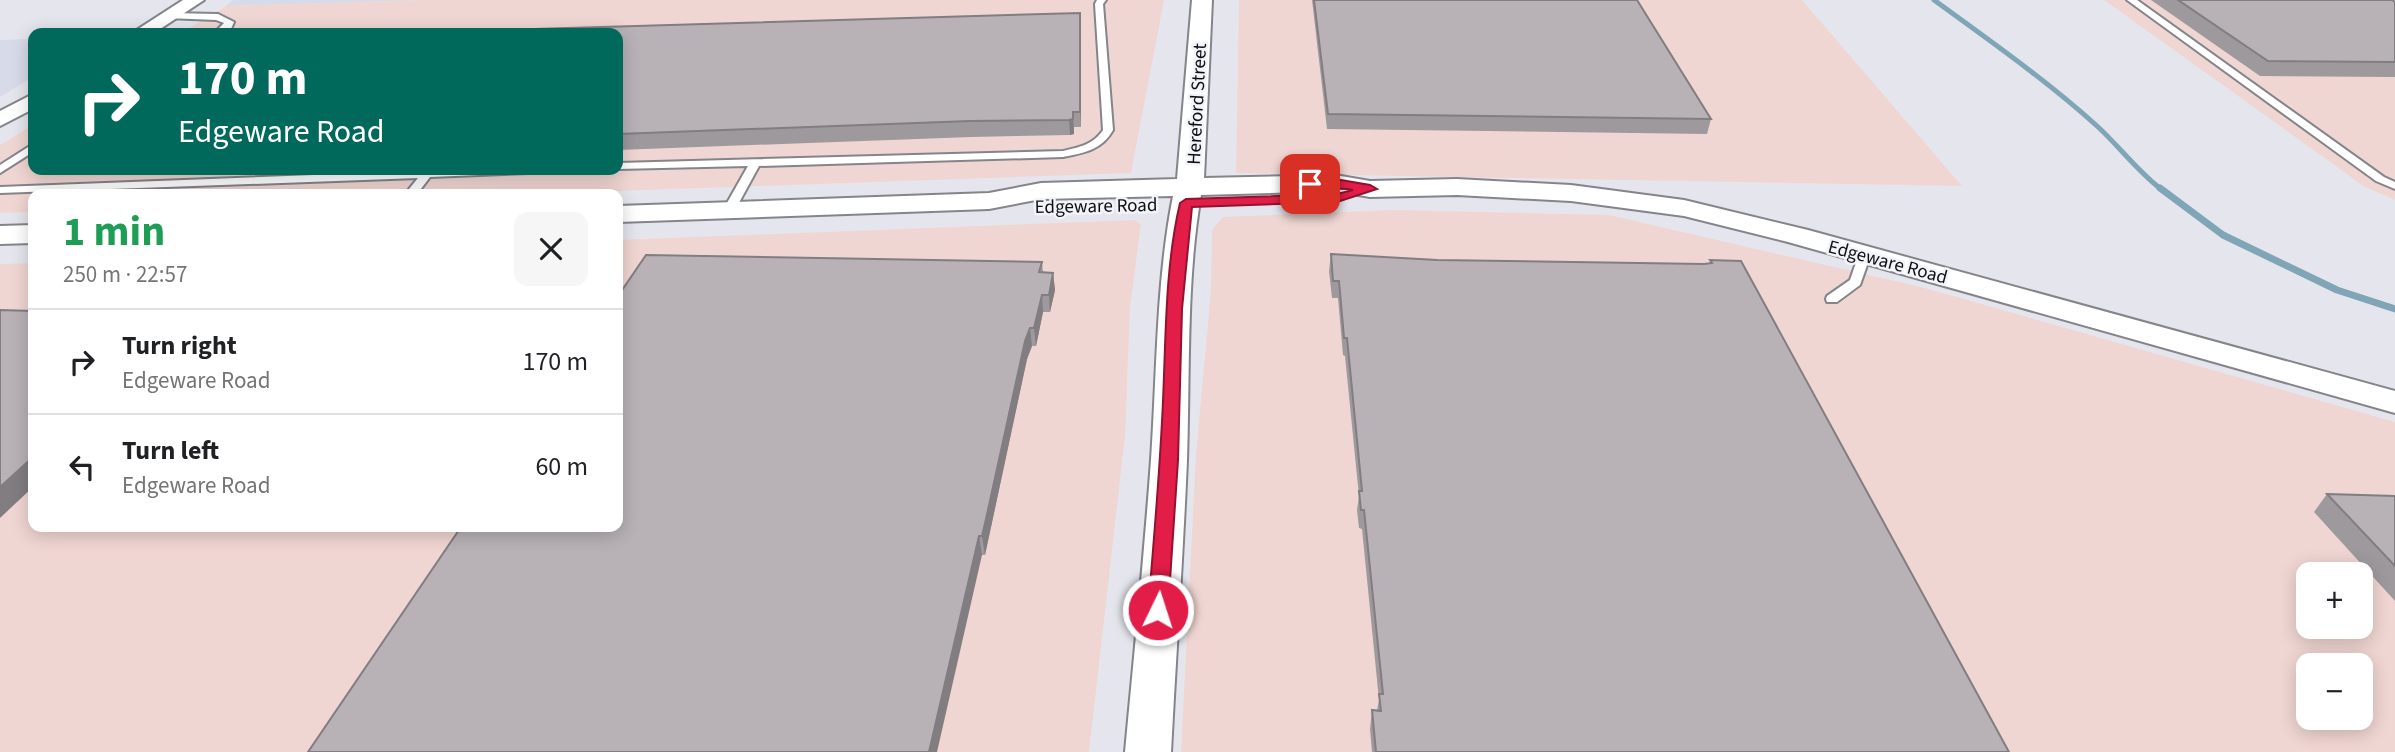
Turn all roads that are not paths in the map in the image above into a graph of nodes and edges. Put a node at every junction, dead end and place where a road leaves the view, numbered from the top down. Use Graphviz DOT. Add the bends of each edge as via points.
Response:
graph roads {
  1 [pos="195,0"];
  2 [pos="1102,0"];
  3 [pos="1202,0"];
  4 [pos="2131,0"];
  5 [pos="169,16"];
  6 [pos="149,28"];
  7 [pos="226,28"];
  8 [pos="28,103"];
  9 [pos="0,120"];
  10 [pos="28,150"];
  11 [pos="756,161"];
  12 [pos="623,166"];
  13 [pos="0,170"];
  14 [pos="400,175"];
  15 [pos="426,175"];
  16 [pos="2395,187"];
  17 [pos="415,189"];
  18 [pos="0,190"];
  19 [pos="1188,195"];
  20 [pos="729,210"];
  21 [pos="623,214"];
  22 [pos="28,234"];
  23 [pos="0,235"];
  24 [pos="1865,254"];
  25 [pos="1832,299"];
  26 [pos="2395,402"];
  27 [pos="1148,752"];
  1 -- 5 [label="street"];
  2 -- 11 [label="lane" via="1108,130 1102,142 1086,150"];
  3 -- 19 [label="street, Hereford Street"];
  4 -- 16 [label="lane"];
  5 -- 6 [label="street"];
  5 -- 7 [label="lane" via="218,17 229,22"];
  8 -- 9 [label="street"];
  10 -- 13 [label="lane"];
  11 -- 12 [label="lane"];
  11 -- 20 [label="lane"];
  14 -- 18 [label="lane"];
  15 -- 17 [label="lane"];
  19 -- 20 [label="street, Edgeware Road" via="1034,208 989,201"];
  19 -- 24 [label="street, Edgeware Road" via="1337,198 1370,189 1457,187 1608,196 1684,208"];
  19 -- 27 [label="street, Hereford Street" via="1175,309"];
  20 -- 21 [label="street, Edgeware Road"];
  22 -- 23 [label="street"];
  24 -- 25 [label="lane" via="1856,282"];
  24 -- 26 [label="street, Edgeware Road"];
}
